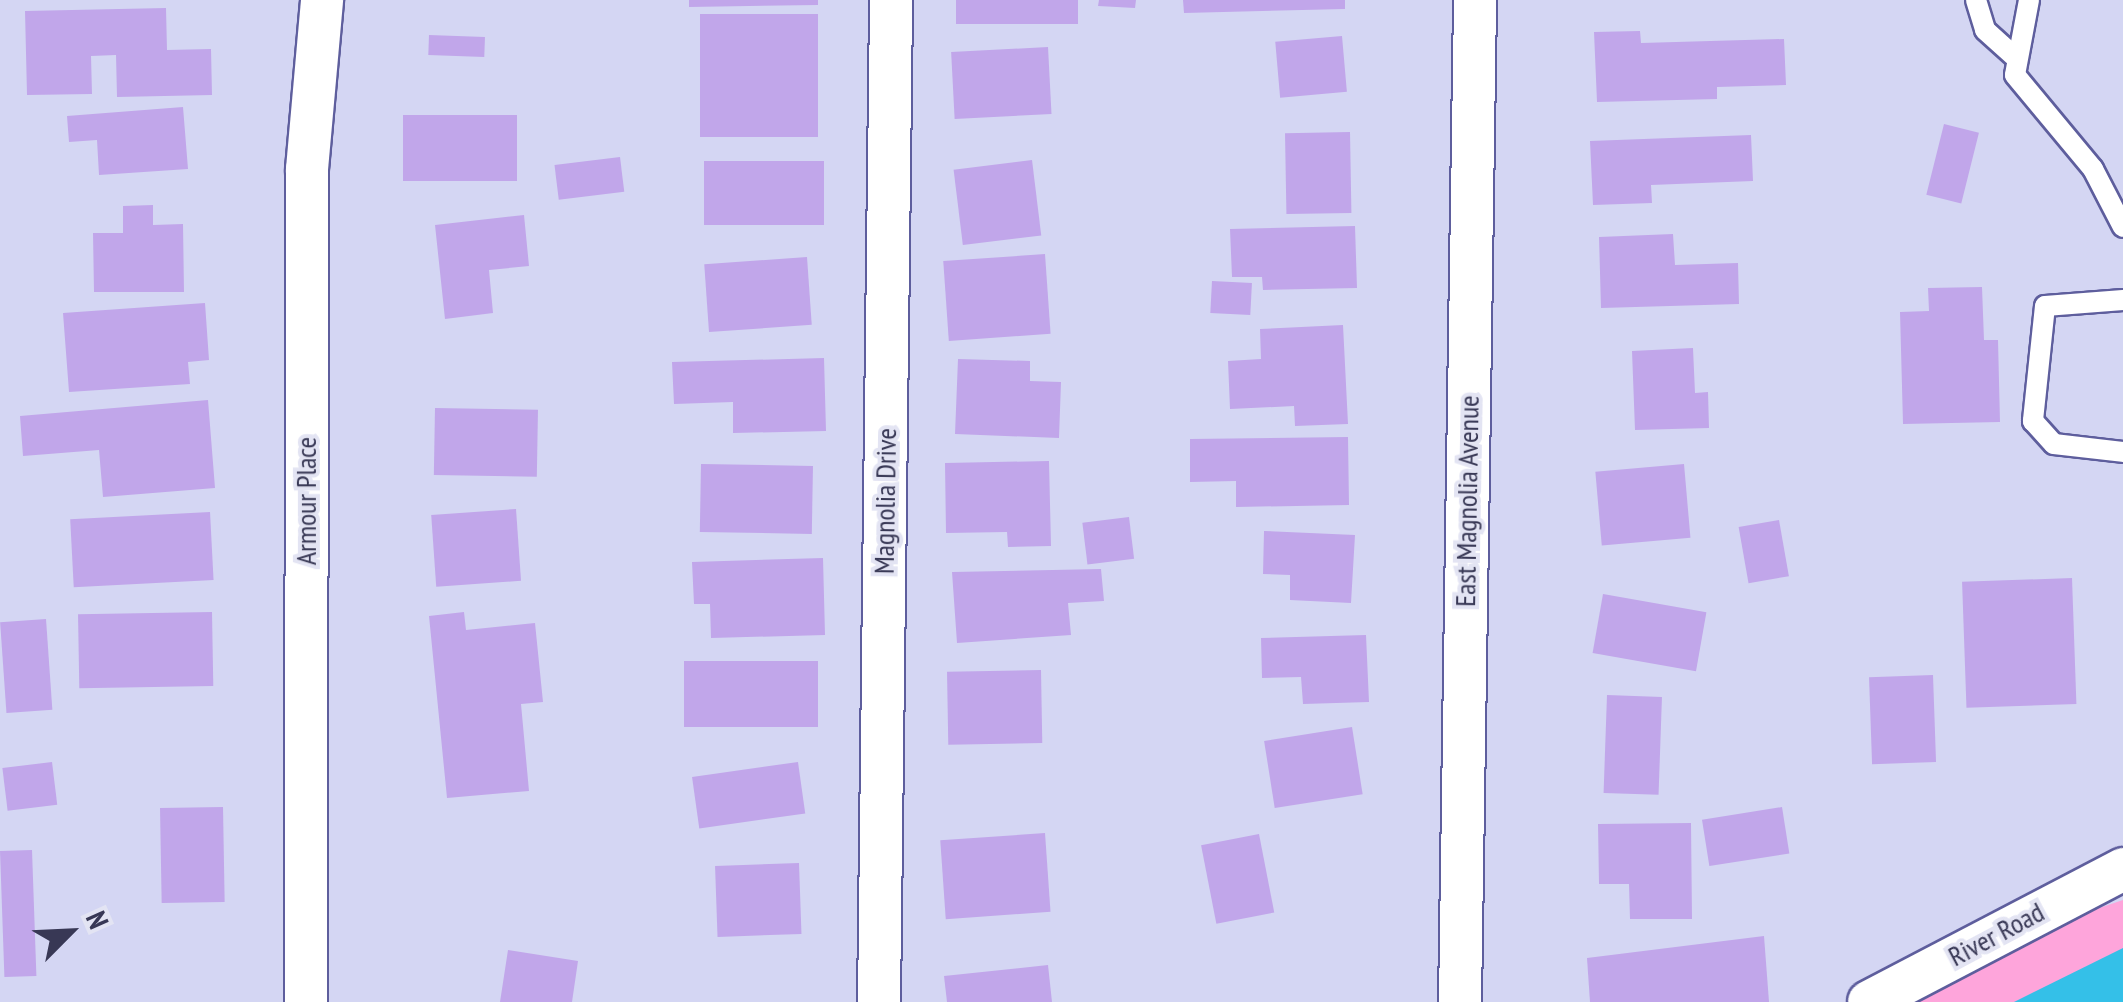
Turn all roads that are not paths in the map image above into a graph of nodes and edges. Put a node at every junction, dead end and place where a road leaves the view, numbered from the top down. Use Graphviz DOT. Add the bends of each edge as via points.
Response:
graph roads {
  1 [pos="322,0"];
  2 [pos="892,0"];
  3 [pos="1474,0"];
  4 [pos="1976,0"];
  5 [pos="2029,0"];
  6 [pos="2014,56"];
  7 [pos="2123,227"];
  8 [pos="2123,300"];
  9 [pos="2123,452"];
  10 [pos="2123,868"];
  11 [pos="306,1002"];
  12 [pos="879,1002"];
  13 [pos="1460,1002"];
  14 [pos="1870,1002"];
  1 -- 11 [label="street, Armour Place" via="307,170"];
  2 -- 12 [label="street, Magnolia Drive"];
  3 -- 13 [label="street, East Magnolia Avenue"];
  4 -- 6 [label="lane" via="1986,30"];
  5 -- 6 [label="lane"];
  6 -- 7 [label="lane" via="2015,74 2093,169"];
  8 -- 9 [label="lane" via="2045,306 2034,421 2054,444"];
  10 -- 14 [label="street, River Road"];
}
